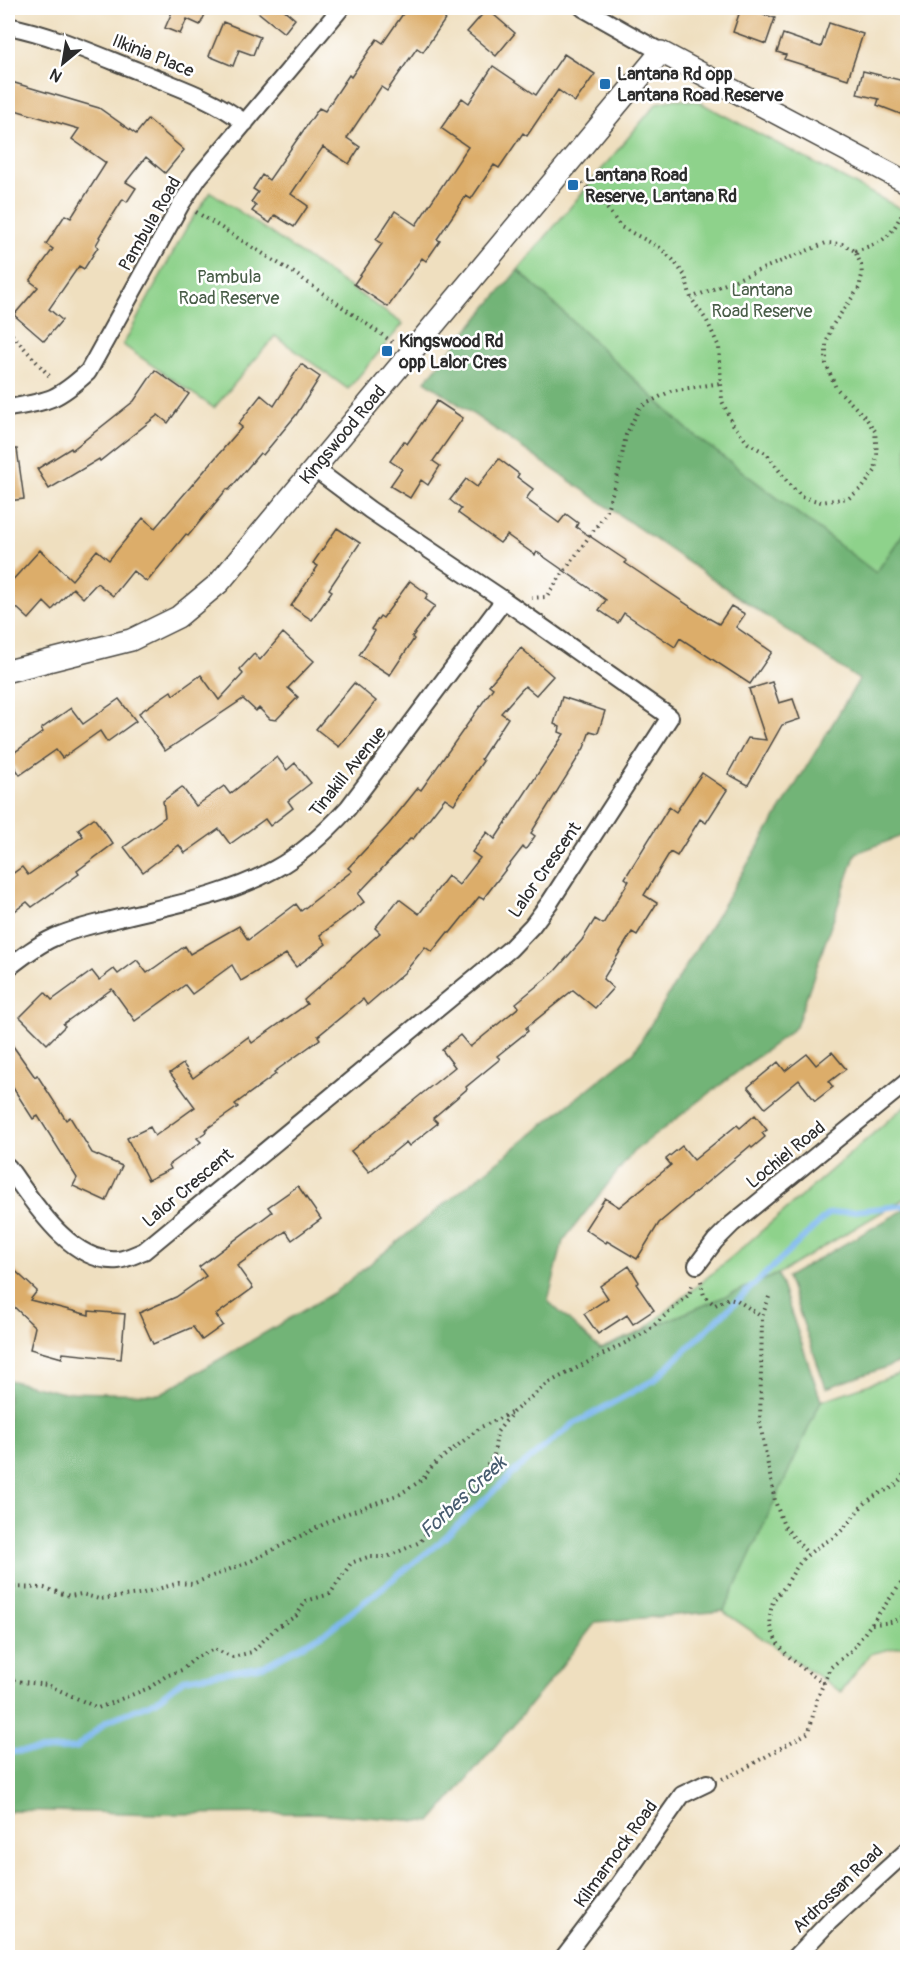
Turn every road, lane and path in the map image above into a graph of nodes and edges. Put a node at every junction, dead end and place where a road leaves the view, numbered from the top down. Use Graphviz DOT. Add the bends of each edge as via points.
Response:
graph roads {
  1 [pos="341,8"];
  2 [pos="583,8"];
  3 [pos="8,26"];
  4 [pos="661,52"];
  5 [pos="245,123"];
  6 [pos="582,183"];
  7 [pos="908,183"];
  8 [pos="181,204"];
  9 [pos="905,207"];
  10 [pos="855,251"];
  11 [pos="691,298"];
  12 [pos="8,330"];
  13 [pos="409,355"];
  14 [pos="721,383"];
  15 [pos="65,393"];
  16 [pos="8,408"];
  17 [pos="315,469"];
  18 [pos="504,600"];
  19 [pos="8,671"];
  20 [pos="8,968"];
  21 [pos="908,1081"];
  22 [pos="8,1167"];
  23 [pos="697,1265"];
  24 [pos="704,1296"];
  25 [pos="769,1297"];
  26 [pos="762,1317"];
  27 [pos="513,1412"];
  28 [pos="908,1466"];
  29 [pos="808,1554"];
  30 [pos="908,1574"];
  31 [pos="8,1587"];
  32 [pos="908,1612"];
  33 [pos="871,1624"];
  34 [pos="8,1680"];
  35 [pos="824,1683"];
  36 [pos="707,1783"];
  37 [pos="908,1850"];
  38 [pos="563,1958"];
  39 [pos="795,1958"];
  1 -- 5 [label="street, Pambula Road"];
  2 -- 4 [label="street"];
  3 -- 5 [label="street, Ilkinia Place" via="63,41 199,96"];
  4 -- 7 [label="street"];
  4 -- 13 [label="street, Kingswood Road"];
  5 -- 8 [label="street, Pambula Road"];
  6 -- 11 [label="path" via="621,227 659,247 673,260 685,276"];
  8 -- 13 [label="path" via="294,273"];
  8 -- 15 [label="street, Pambula Road" via="88,372"];
  9 -- 10 [label="path" via="888,237"];
  10 -- 11 [label="path" via="842,244 825,243"];
  10 -- 14 [label="path" via="862,275 859,288 832,326 826,344 826,364 836,388 875,431 875,471 863,487 849,498 821,502 802,497 767,454 748,443 732,423 722,401"];
  11 -- 14 [label="path" via="719,347"];
  12 -- 15 [label="path"];
  13 -- 17 [label="street, Kingswood Road"];
  14 -- 18 [label="path" via="671,391 640,407 626,435 606,513 546,597"];
  15 -- 16 [label="street, Pambula Road"];
  17 -- 18 [label="street, Lalor Crescent"];
  17 -- 19 [label="street, Kingswood Road" via="219,583 178,617 131,640"];
  18 -- 20 [label="street, Tinakill Avenue" via="348,808 302,851 276,869 210,896 52,938"];
  18 -- 22 [label="street, Lalor Crescent" via="670,717 532,926 510,949 144,1251 117,1260 71,1244"];
  21 -- 23 [label="street, Lochiel Road" via="732,1224"];
  23 -- 27 [label="path" via="689,1295 654,1326 548,1383"];
  24 -- 26 [label="path" via="715,1305 729,1298 737,1300"];
  25 -- 26 [label="path"];
  26 -- 29 [label="path" via="760,1424 768,1466 784,1526"];
  27 -- 31 [label="path" via="481,1427 434,1465 422,1480 400,1494 340,1516 251,1561 192,1584 179,1583 140,1594 99,1599 44,1588"];
  27 -- 34 [label="path" via="497,1432 494,1455 458,1507 433,1523 420,1542 387,1557 368,1557 351,1563 330,1594 306,1601 296,1616 277,1627 252,1652 233,1657 214,1649 149,1688 98,1708 48,1685"];
  28 -- 29 [label="path" via="898,1484 866,1502 841,1531"];
  29 -- 35 [label="path" via="772,1605 772,1630 777,1644 793,1661"];
  30 -- 33 [label="path"];
  32 -- 33 [label="path" via="893,1622"];
  33 -- 35 [label="path" via="852,1650 830,1668"];
  35 -- 36 [label="path" via="809,1732 742,1770"];
  36 -- 38 [label="street, Kilmarnock Road" via="682,1795"];
  37 -- 39 [label="street, Ardrossan Road"];
}
